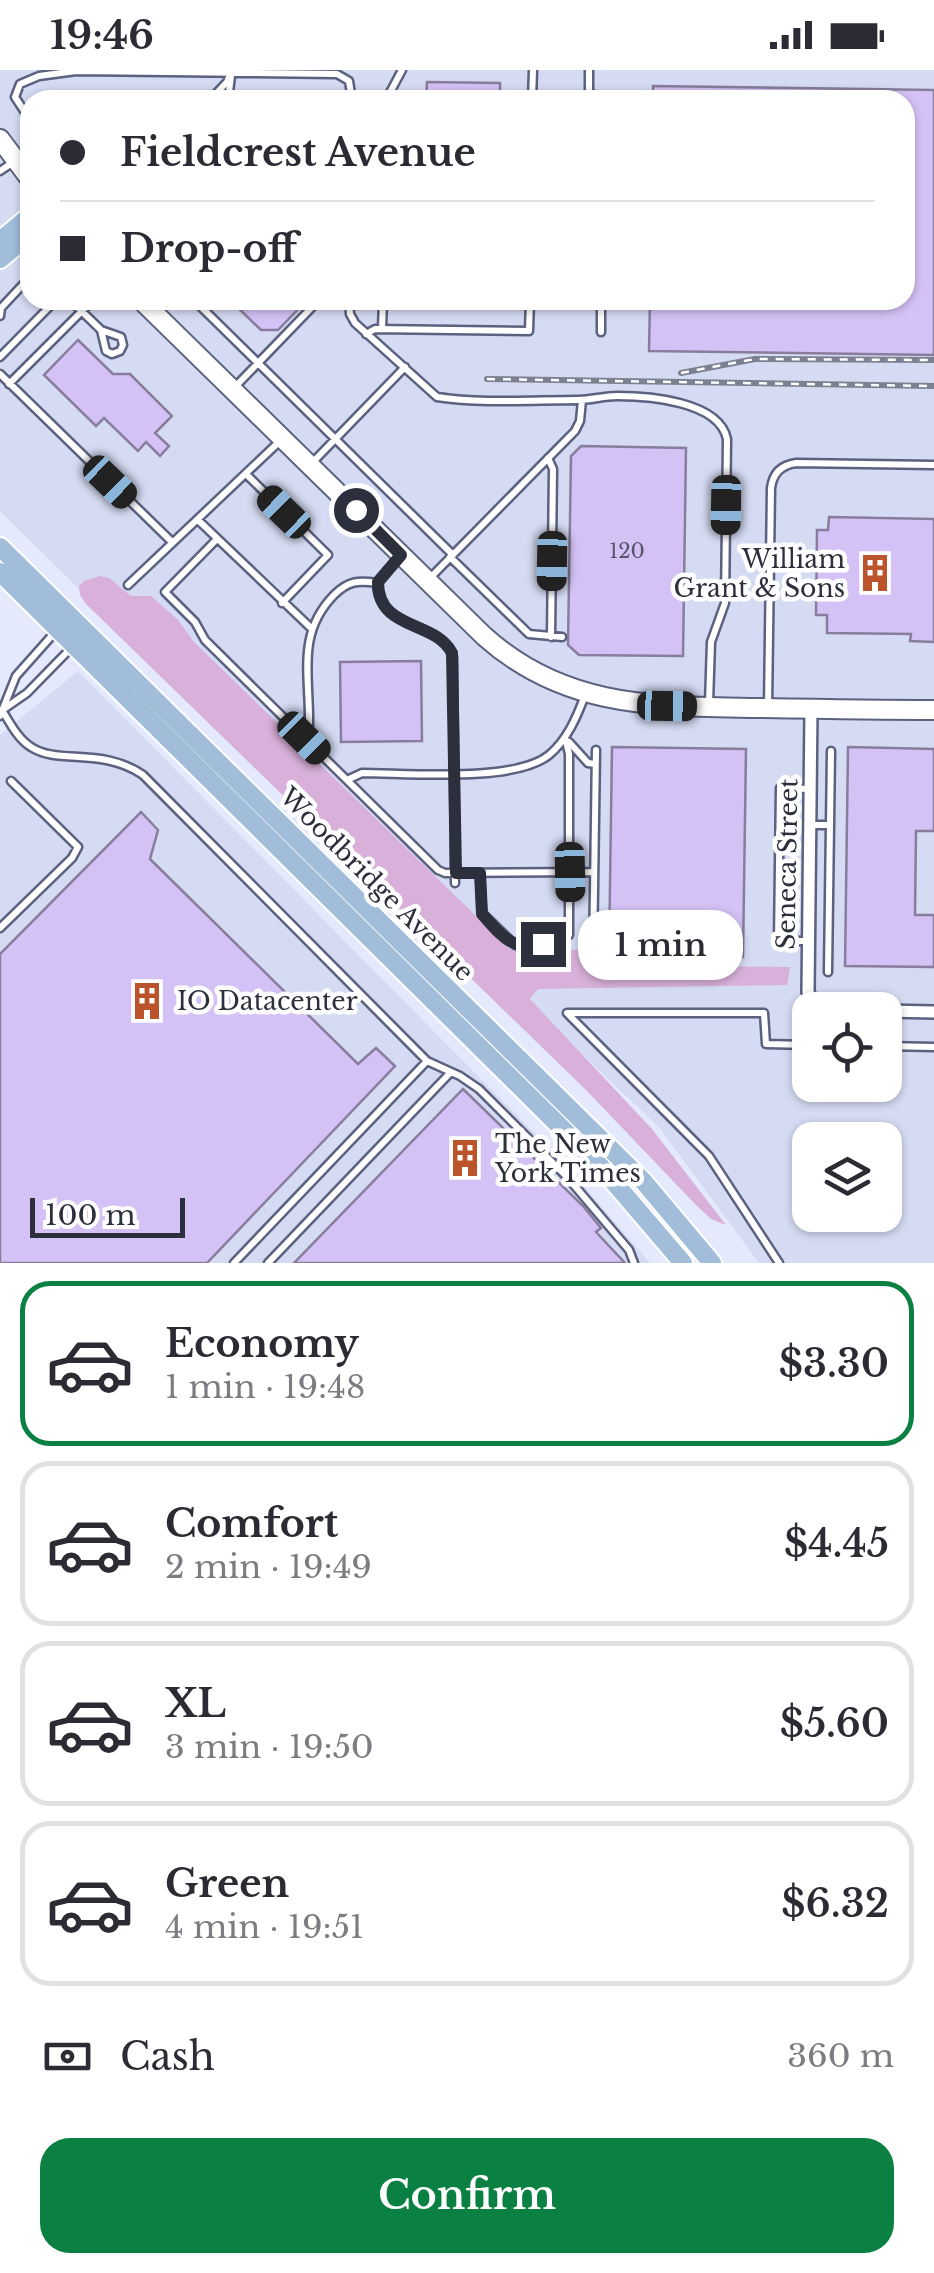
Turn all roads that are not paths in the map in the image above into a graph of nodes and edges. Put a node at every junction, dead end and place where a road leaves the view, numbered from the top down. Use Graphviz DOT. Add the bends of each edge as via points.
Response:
graph roads {
  1 [pos="231,71"];
  2 [pos="351,90"];
  3 [pos="20,101"];
  4 [pos="0,139"];
  5 [pos="8,166"];
  6 [pos="20,224"];
  7 [pos="0,241"];
  8 [pos="20,243"];
  9 [pos="0,260"];
  10 [pos="20,288"];
  11 [pos="46,310"];
  12 [pos="151,310"];
  13 [pos="204,310"];
  14 [pos="310,310"];
  15 [pos="351,310"];
  16 [pos="383,310"];
  17 [pos="530,310"];
  18 [pos="601,310"];
  19 [pos="82,311"];
  20 [pos="0,316"];
  21 [pos="382,328"];
  22 [pos="101,330"];
  23 [pos="600,332"];
  24 [pos="366,334"];
  25 [pos="0,357"];
  26 [pos="258,363"];
  27 [pos="406,367"];
  28 [pos="0,374"];
  29 [pos="9,384"];
  30 [pos="233,389"];
  31 [pos="582,400"];
  32 [pos="283,438"];
  33 [pos="335,439"];
  34 [pos="548,458"];
  35 [pos="310,465"];
  36 [pos="934,465"];
  37 [pos="246,474"];
  38 [pos="198,520"];
  39 [pos="0,533"];
  40 [pos="217,539"];
  41 [pos="172,542"];
  42 [pos="0,547"];
  43 [pos="401,555"];
  44 [pos="451,556"];
  45 [pos="0,572"];
  46 [pos="427,580"];
  47 [pos="378,582"];
  48 [pos="128,585"];
  49 [pos="54,600"];
  50 [pos="282,602"];
  51 [pos="64,623"];
  52 [pos="311,628"];
  53 [pos="551,637"];
  54 [pos="562,637"];
  55 [pos="80,639"];
  56 [pos="586,693"];
  57 [pos="709,707"];
  58 [pos="768,708"];
  59 [pos="812,709"];
  60 [pos="934,710"];
  61 [pos="1,713"];
  62 [pos="565,737"];
  63 [pos="304,738"];
  64 [pos="596,750"];
  65 [pos="831,751"];
  66 [pos="596,764"];
  67 [pos="455,772"];
  68 [pos="347,780"];
  69 [pos="11,781"];
  70 [pos="810,788"];
  71 [pos="810,825"];
  72 [pos="830,825"];
  73 [pos="570,872"];
  74 [pos="594,872"];
  75 [pos="456,873"];
  76 [pos="480,873"];
  77 [pos="456,883"];
  78 [pos="809,906"];
  79 [pos="829,906"];
  80 [pos="0,928"];
  81 [pos="808,941"];
  82 [pos="593,956"];
  83 [pos="828,972"];
  84 [pos="808,992"];
  85 [pos="902,1011"];
  86 [pos="934,1012"];
  87 [pos="792,1045"];
  88 [pos="902,1046"];
  89 [pos="934,1047"];
  90 [pos="428,1062"];
  91 [pos="451,1072"];
  92 [pos="234,1263"];
  93 [pos="268,1263"];
  94 [pos="634,1263"];
  95 [pos="682,1263"];
  96 [pos="712,1263"];
  97 [pos="779,1263"];
  1 -- 2 [label="lane" via="340,75"];
  1 -- 3 [label="lane" via="39,76 22,82 15,92"];
  4 -- 5 [label="street"];
  6 -- 7 [label="main road"];
  8 -- 9 [label="main road"];
  10 -- 20 [label="lane"];
  11 -- 25 [label="lane"];
  12 -- 30 [label="street"];
  13 -- 26 [label="lane"];
  14 -- 26 [label="lane"];
  15 -- 24 [label="lane"];
  16 -- 21 [label="lane"];
  17 -- 21 [label="lane" via="529,331"];
  18 -- 23 [label="lane"];
  19 -- 22 [label="lane"];
  19 -- 29 [label="lane"];
  21 -- 24 [label="lane"];
  24 -- 27 [label="lane"];
  26 -- 30 [label="lane"];
  26 -- 33 [label="lane"];
  27 -- 31 [label="lane" via="440,398"];
  27 -- 33 [label="lane"];
  28 -- 29 [label="lane"];
  29 -- 41 [label="lane"];
  30 -- 32 [label="street"];
  31 -- 34 [label="lane" via="579,425"];
  31 -- 57 [label="lane" via="669,400 701,411 725,431 724,604 710,642"];
  32 -- 35 [label="street"];
  32 -- 37 [label="lane"];
  33 -- 35 [label="lane"];
  33 -- 44 [label="lane"];
  34 -- 44 [label="lane"];
  34 -- 53 [label="lane"];
  35 -- 43 [label="street"];
  36 -- 58 [label="lane" via="792,463 774,475"];
  37 -- 38 [label="lane"];
  37 -- 50 [label="lane" via="328,555"];
  38 -- 40 [label="lane"];
  38 -- 41 [label="lane"];
  39 -- 49 [label="main road"];
  40 -- 50 [label="lane"];
  40 -- 63 [label="lane" via="165,592"];
  41 -- 48 [label="lane"];
  42 -- 49 [label="main road, Woodbridge Avenue"];
  43 -- 46 [label="street"];
  43 -- 47 [label="lane"];
  44 -- 46 [label="lane"];
  44 -- 53 [label="lane" via="526,632"];
  45 -- 51 [label="main road, Woodbridge Avenue"];
  46 -- 56 [label="street" via="500,650"];
  47 -- 52 [label="lane" via="347,583"];
  47 -- 67 [label="lane" via="390,613 441,638 452,653"];
  49 -- 51 [label="main road, Woodbridge Avenue"];
  50 -- 52 [label="lane"];
  51 -- 55 [label="main road, Woodbridge Avenue"];
  51 -- 61 [label="lane" via="16,676"];
  52 -- 63 [label="lane"];
  53 -- 54 [label="lane"];
  55 -- 61 [label="lane"];
  55 -- 95 [label="main road, Woodbridge Avenue" via="588,1154"];
  55 -- 96 [label="main road, Woodbridge Avenue" via="644,1182"];
  56 -- 57 [label="street" via="638,705"];
  56 -- 62 [label="lane"];
  57 -- 58 [label="street"];
  58 -- 59 [label="street"];
  59 -- 60 [label="street"];
  59 -- 70 [label="street, Seneca Street"];
  61 -- 90 [label="lane" via="36,750 109,759 143,776"];
  62 -- 66 [label="lane"];
  62 -- 67 [label="lane" via="527,767"];
  62 -- 73 [label="lane"];
  63 -- 68 [label="lane"];
  64 -- 66 [label="lane"];
  65 -- 72 [label="lane"];
  66 -- 74 [label="lane"];
  67 -- 68 [label="lane" via="362,773"];
  67 -- 75 [label="lane"];
  68 -- 75 [label="lane" via="438,870"];
  69 -- 80 [label="lane" via="78,847"];
  70 -- 71 [label="street, Seneca Street"];
  70 -- 81 [label="lane" via="780,788 778,941"];
  71 -- 72 [label="lane"];
  71 -- 78 [label="street, Seneca Street"];
  72 -- 79 [label="lane"];
  73 -- 74 [label="lane"];
  73 -- 76 [label="lane"];
  73 -- 76 [label="lane" via="569,934 522,948 482,914"];
  74 -- 82 [label="lane"];
  75 -- 76 [label="lane"];
  75 -- 77 [label="lane"];
  78 -- 79 [label="lane"];
  78 -- 81 [label="street, Seneca Street"];
  79 -- 83 [label="lane"];
  81 -- 84 [label="street, Seneca Street"];
  85 -- 86 [label="street"];
  87 -- 97 [label="lane" via="766,1044 764,1013 567,1012 708,1156"];
  88 -- 89 [label="lane"];
  90 -- 91 [label="lane"];
  90 -- 92 [label="lane"];
  91 -- 93 [label="lane"];
  91 -- 94 [label="lane" via="480,1089 568,1178"];
}
